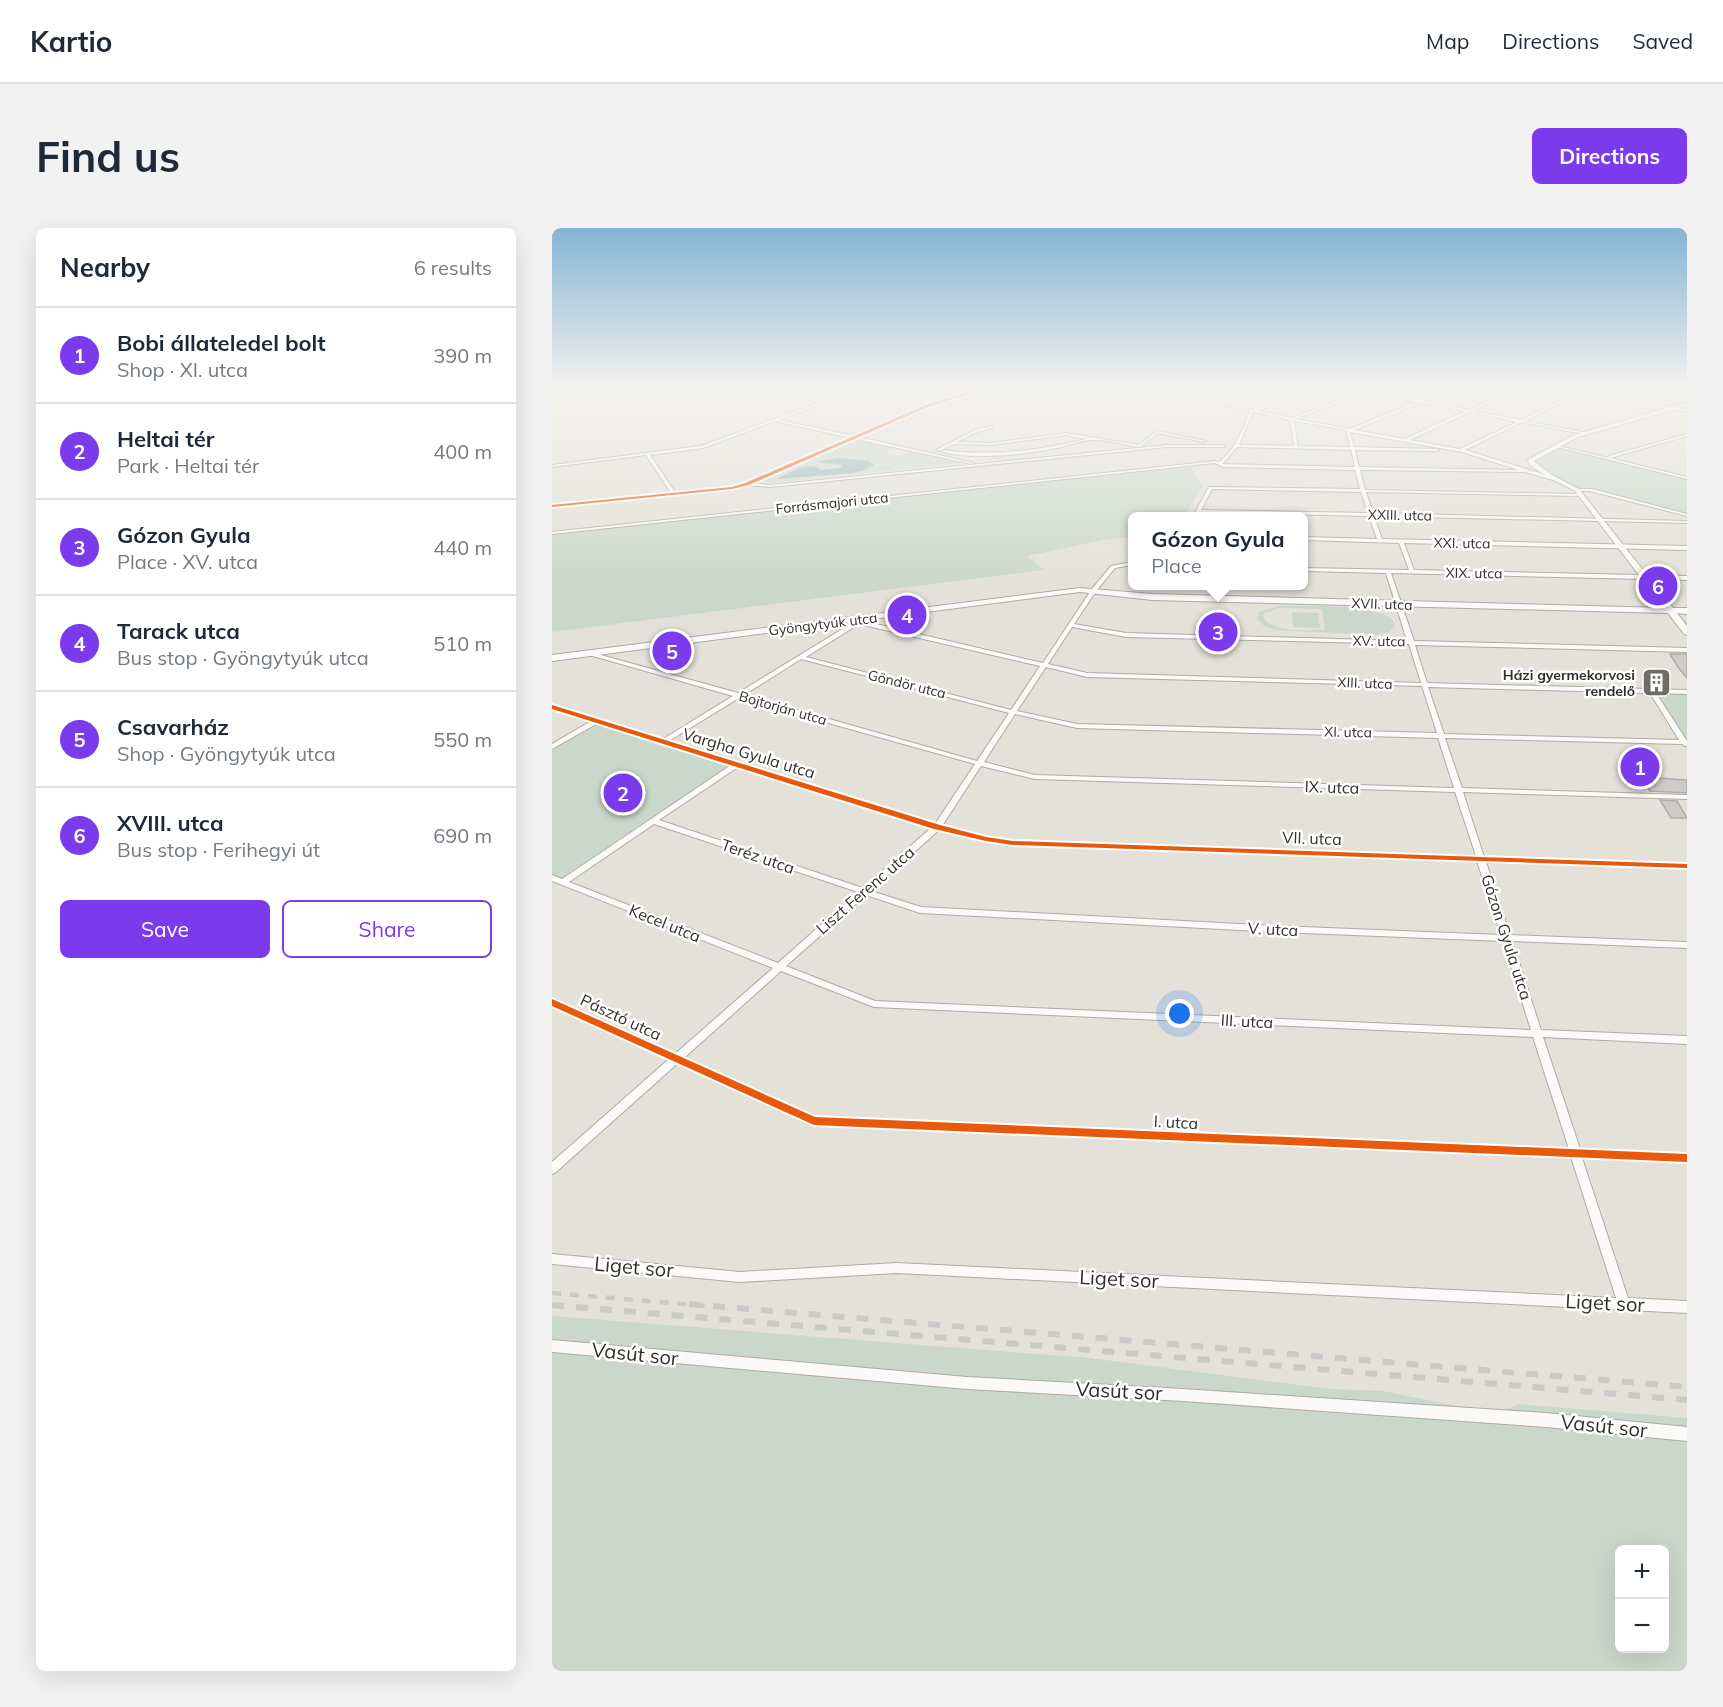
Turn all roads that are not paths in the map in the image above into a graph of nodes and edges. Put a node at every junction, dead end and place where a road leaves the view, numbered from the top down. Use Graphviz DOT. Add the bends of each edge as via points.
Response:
graph roads {
  1 [pos="652,454"];
  2 [pos="813,454"];
  3 [pos="935,454"];
  4 [pos="1074,454"];
  5 [pos="1230,454"];
  6 [pos="1354,454"];
  7 [pos="1473,454"];
  8 [pos="1540,454"];
  9 [pos="1592,454"];
  10 [pos="1621,454"];
  11 [pos="648,455"];
  12 [pos="1608,458"];
  13 [pos="1530,460"];
  14 [pos="1220,463"];
  15 [pos="976,465"];
  16 [pos="552,466"];
  17 [pos="1516,468"];
  18 [pos="1358,469"];
  19 [pos="1687,469"];
  20 [pos="1523,471"];
  21 [pos="1671,474"];
  22 [pos="1687,478"];
  23 [pos="1560,481"];
  24 [pos="747,484"];
  25 [pos="1364,491"];
  26 [pos="1580,492"];
  27 [pos="674,494"];
  28 [pos="552,506"];
  29 [pos="1199,511"];
  30 [pos="1257,512"];
  31 [pos="1308,513"];
  32 [pos="1372,514"];
  33 [pos="1686,514"];
  34 [pos="1600,519"];
  35 [pos="1687,522"];
  36 [pos="552,533"];
  37 [pos="1308,539"];
  38 [pos="1380,541"];
  39 [pos="1401,542"];
  40 [pos="1621,547"];
  41 [pos="1687,548"];
  42 [pos="1128,564"];
  43 [pos="1308,569"];
  44 [pos="1388,571"];
  45 [pos="1412,572"];
  46 [pos="1644,577"];
  47 [pos="1687,578"];
  48 [pos="1094,590"];
  49 [pos="1399,604"];
  50 [pos="1670,611"];
  51 [pos="1687,611"];
  52 [pos="860,621"];
  53 [pos="1071,625"];
  54 [pos="1687,632"];
  55 [pos="1412,642"];
  56 [pos="1687,650"];
  57 [pos="588,654"];
  58 [pos="800,657"];
  59 [pos="552,658"];
  60 [pos="1044,666"];
  61 [pos="1425,685"];
  62 [pos="1651,690"];
  63 [pos="1687,692"];
  64 [pos="738,695"];
  65 [pos="552,707"];
  66 [pos="1013,712"];
  67 [pos="597,721"];
  68 [pos="1442,735"];
  69 [pos="663,742"];
  70 [pos="1685,744"];
  71 [pos="552,747"];
  72 [pos="978,763"];
  73 [pos="736,765"];
  74 [pos="1460,791"];
  75 [pos="1687,797"];
  76 [pos="653,821"];
  77 [pos="937,827"];
  78 [pos="1481,859"];
  79 [pos="1687,866"];
  80 [pos="552,878"];
  81 [pos="563,882"];
  82 [pos="863,891"];
  83 [pos="1508,939"];
  84 [pos="1687,945"];
  85 [pos="778,968"];
  86 [pos="552,1002"];
  87 [pos="1539,1034"];
  88 [pos="1687,1040"];
  89 [pos="677,1059"];
  90 [pos="1577,1153"];
  91 [pos="1687,1158"];
  92 [pos="553,1168"];
  93 [pos="552,1259"];
  94 [pos="1624,1304"];
  95 [pos="1687,1307"];
  96 [pos="552,1346"];
  97 [pos="1687,1434"];
  1 -- 11 [label="street"];
  2 -- 24 [label="street"];
  3 -- 15 [label="street"];
  4 -- 15 [label="street"];
  5 -- 14 [label="street"];
  6 -- 18 [label="street"];
  7 -- 17 [label="street"];
  8 -- 13 [label="street"];
  9 -- 12 [label="street"];
  10 -- 12 [label="street"];
  11 -- 16 [label="street"];
  11 -- 27 [label="street"];
  12 -- 21 [label="street"];
  13 -- 17 [label="street"];
  13 -- 23 [label="street"];
  14 -- 18 [label="street, Forrásmajori utca"];
  14 -- 36 [label="street, Forrásmajori utca"];
  15 -- 24 [label="street" via="770,486"];
  17 -- 20 [label="street"];
  18 -- 20 [label="street, Forrásmajori utca"];
  18 -- 25 [label="street"];
  19 -- 21 [label="street"];
  20 -- 23 [label="street"];
  21 -- 22 [label="street"];
  23 -- 26 [label="street"];
  24 -- 27 [label="street"];
  25 -- 26 [label="street"];
  25 -- 29 [label="street" via="1211,488"];
  25 -- 32 [label="street"];
  26 -- 33 [label="street" via="1590,490"];
  26 -- 34 [label="street"];
  27 -- 28 [label="street"];
  29 -- 30 [label="street, XXIII. utca"];
  31 -- 32 [label="street, XXIII. utca"];
  32 -- 34 [label="street, XXIII. utca"];
  32 -- 38 [label="street"];
  34 -- 35 [label="street, XXIII. utca"];
  34 -- 40 [label="street"];
  37 -- 38 [label="street, XXI. utca"];
  38 -- 39 [label="street, XXI. utca"];
  39 -- 40 [label="street, XXI. utca"];
  39 -- 45 [label="street"];
  40 -- 41 [label="street, XXI. utca"];
  40 -- 46 [label="street"];
  42 -- 48 [label="street, Liszt Ferenc utca" via="1113,567"];
  43 -- 44 [label="street, XIX. utca"];
  44 -- 45 [label="street, XIX. utca"];
  44 -- 49 [label="street, Gózon Gyula utca"];
  45 -- 46 [label="street, XIX. utca"];
  46 -- 47 [label="street, XIX. utca"];
  46 -- 50 [label="street"];
  48 -- 49 [label="street, XVII. utca" via="1152,597"];
  48 -- 52 [label="street, Gyöngytyúk utca"];
  48 -- 53 [label="street, Liszt Ferenc utca"];
  49 -- 50 [label="street, XVII. utca"];
  49 -- 55 [label="street, Gózon Gyula utca"];
  50 -- 51 [label="street, XVII. utca"];
  50 -- 54 [label="street"];
  52 -- 57 [label="street, Gyöngytyúk utca"];
  52 -- 58 [label="street"];
  52 -- 60 [label="street, XIII. utca"];
  53 -- 55 [label="street, XV. utca" via="1126,635"];
  53 -- 60 [label="street, Liszt Ferenc utca"];
  55 -- 56 [label="street, XV. utca"];
  55 -- 61 [label="street, Gózon Gyula utca"];
  57 -- 59 [label="street, Gyöngytyúk utca"];
  57 -- 64 [label="street, Bojtorján utca"];
  58 -- 64 [label="street"];
  58 -- 66 [label="street, Göndör utca"];
  60 -- 61 [label="street, XIII. utca" via="1087,675"];
  60 -- 66 [label="street, Liszt Ferenc utca"];
  61 -- 62 [label="street, XIII. utca"];
  61 -- 68 [label="street, Gózon Gyula utca"];
  62 -- 63 [label="street, XIII. utca"];
  62 -- 70 [label="street"];
  64 -- 69 [label="street"];
  64 -- 72 [label="street, Bojtorján utca"];
  65 -- 67 [label="street, Vargha Gyula utca"];
  66 -- 68 [label="street, XI. utca" via="1077,726"];
  66 -- 72 [label="street, Liszt Ferenc utca"];
  67 -- 69 [label="street, Vargha Gyula utca"];
  67 -- 71 [label="street"];
  68 -- 70 [label="street, XI. utca"];
  68 -- 74 [label="street, Gózon Gyula utca"];
  69 -- 73 [label="street, Vargha Gyula utca"];
  72 -- 74 [label="street, IX. utca" via="1047,777"];
  72 -- 77 [label="street, Liszt Ferenc utca"];
  73 -- 76 [label="street"];
  73 -- 77 [label="street, Vargha Gyula utca"];
  74 -- 75 [label="street, IX. utca"];
  74 -- 78 [label="street, Gózon Gyula utca"];
  76 -- 81 [label="street"];
  76 -- 82 [label="street, Teréz utca"];
  77 -- 78 [label="street, VII. utca" via="1014,843"];
  77 -- 82 [label="street, Liszt Ferenc utca"];
  78 -- 79 [label="street, VII. utca"];
  78 -- 83 [label="street, Gózon Gyula utca"];
  80 -- 81 [label="street, Kecel utca"];
  81 -- 85 [label="street, Kecel utca"];
  82 -- 83 [label="street, V. utca" via="920,910"];
  82 -- 85 [label="street, Liszt Ferenc utca"];
  83 -- 84 [label="street, V. utca"];
  83 -- 87 [label="street, Gózon Gyula utca"];
  85 -- 87 [label="street, III. utca" via="874,1004"];
  85 -- 89 [label="street, Liszt Ferenc utca"];
  86 -- 89 [label="street, Pásztó utca"];
  87 -- 88 [label="street, III. utca"];
  87 -- 90 [label="street, Gózon Gyula utca"];
  89 -- 90 [label="street, I. utca" via="814,1121"];
  89 -- 92 [label="street, Liszt Ferenc utca"];
  90 -- 91 [label="street, I. utca"];
  90 -- 94 [label="street, Gózon Gyula utca"];
  93 -- 94 [label="street, Liget sor" via="741,1277 897,1268"];
  94 -- 95 [label="street, Liget sor"];
  96 -- 97 [label="street, Vasút sor" via="967,1383 1546,1420"];
}
